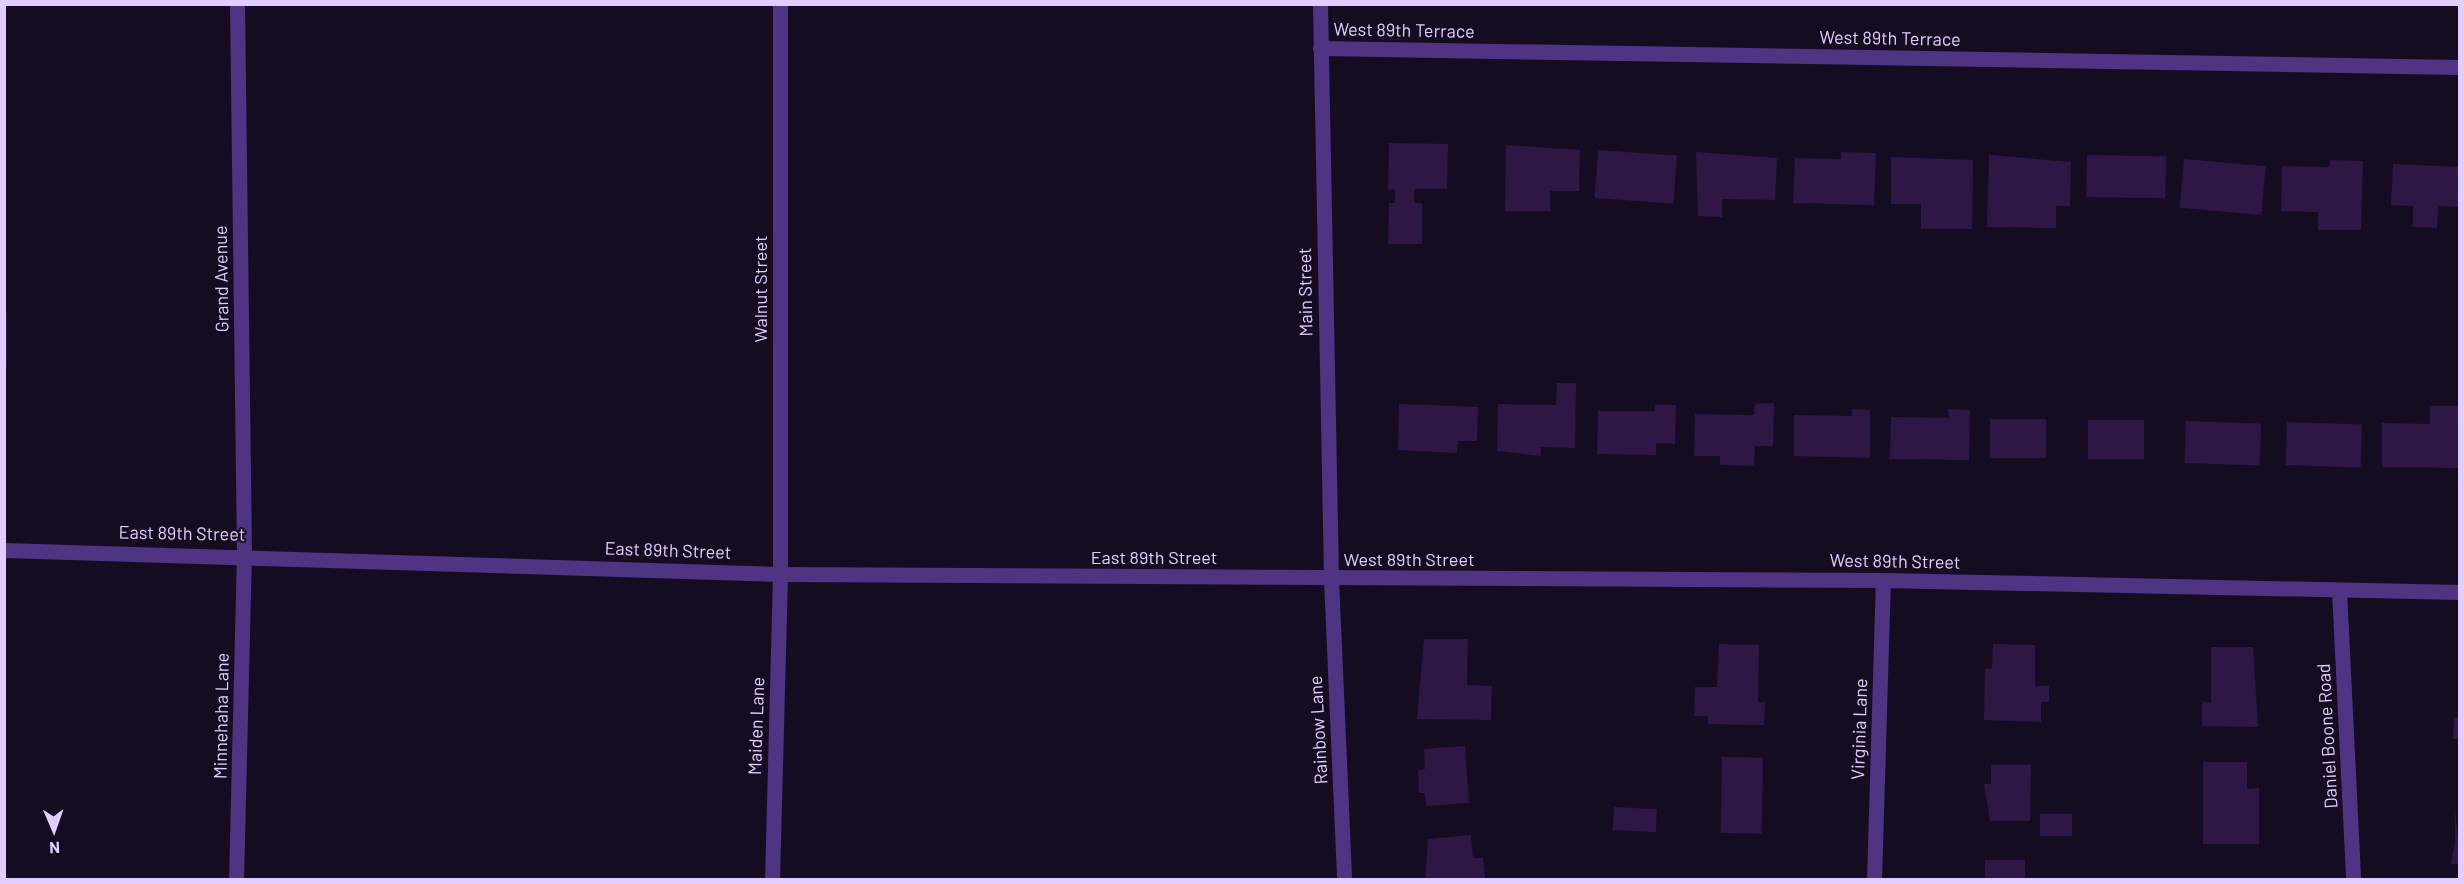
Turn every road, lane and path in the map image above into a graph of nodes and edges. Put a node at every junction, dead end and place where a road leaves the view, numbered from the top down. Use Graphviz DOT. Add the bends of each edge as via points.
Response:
graph roads {
  1 [pos="237,4"];
  2 [pos="780,4"];
  3 [pos="1320,4"];
  4 [pos="1320,48"];
  5 [pos="2460,67"];
  6 [pos="4,550"];
  7 [pos="244,553"];
  8 [pos="780,573"];
  9 [pos="1331,578"];
  10 [pos="1883,580"];
  11 [pos="2339,590"];
  12 [pos="2460,592"];
  13 [pos="236,879"];
  14 [pos="772,879"];
  15 [pos="1344,879"];
  16 [pos="1874,879"];
  17 [pos="2353,879"];
  1 -- 7 [label="street, Grand Avenue"];
  2 -- 8 [label="street, Walnut Street"];
  3 -- 4 [label="street, Main Street"];
  4 -- 5 [label="street, West 89th Terrace"];
  4 -- 9 [label="street, Main Street"];
  6 -- 7 [label="street, East 89th Street"];
  7 -- 8 [label="street, East 89th Street"];
  7 -- 13 [label="street, Minnehaha Lane"];
  8 -- 9 [label="street, East 89th Street"];
  8 -- 14 [label="street, Maiden Lane"];
  9 -- 10 [label="street, West 89th Street"];
  9 -- 15 [label="street, Rainbow Lane"];
  10 -- 11 [label="street, West 89th Street"];
  10 -- 16 [label="street, Virginia Lane"];
  11 -- 12 [label="street, West 89th Street"];
  11 -- 17 [label="street, Daniel Boone Road"];
}
